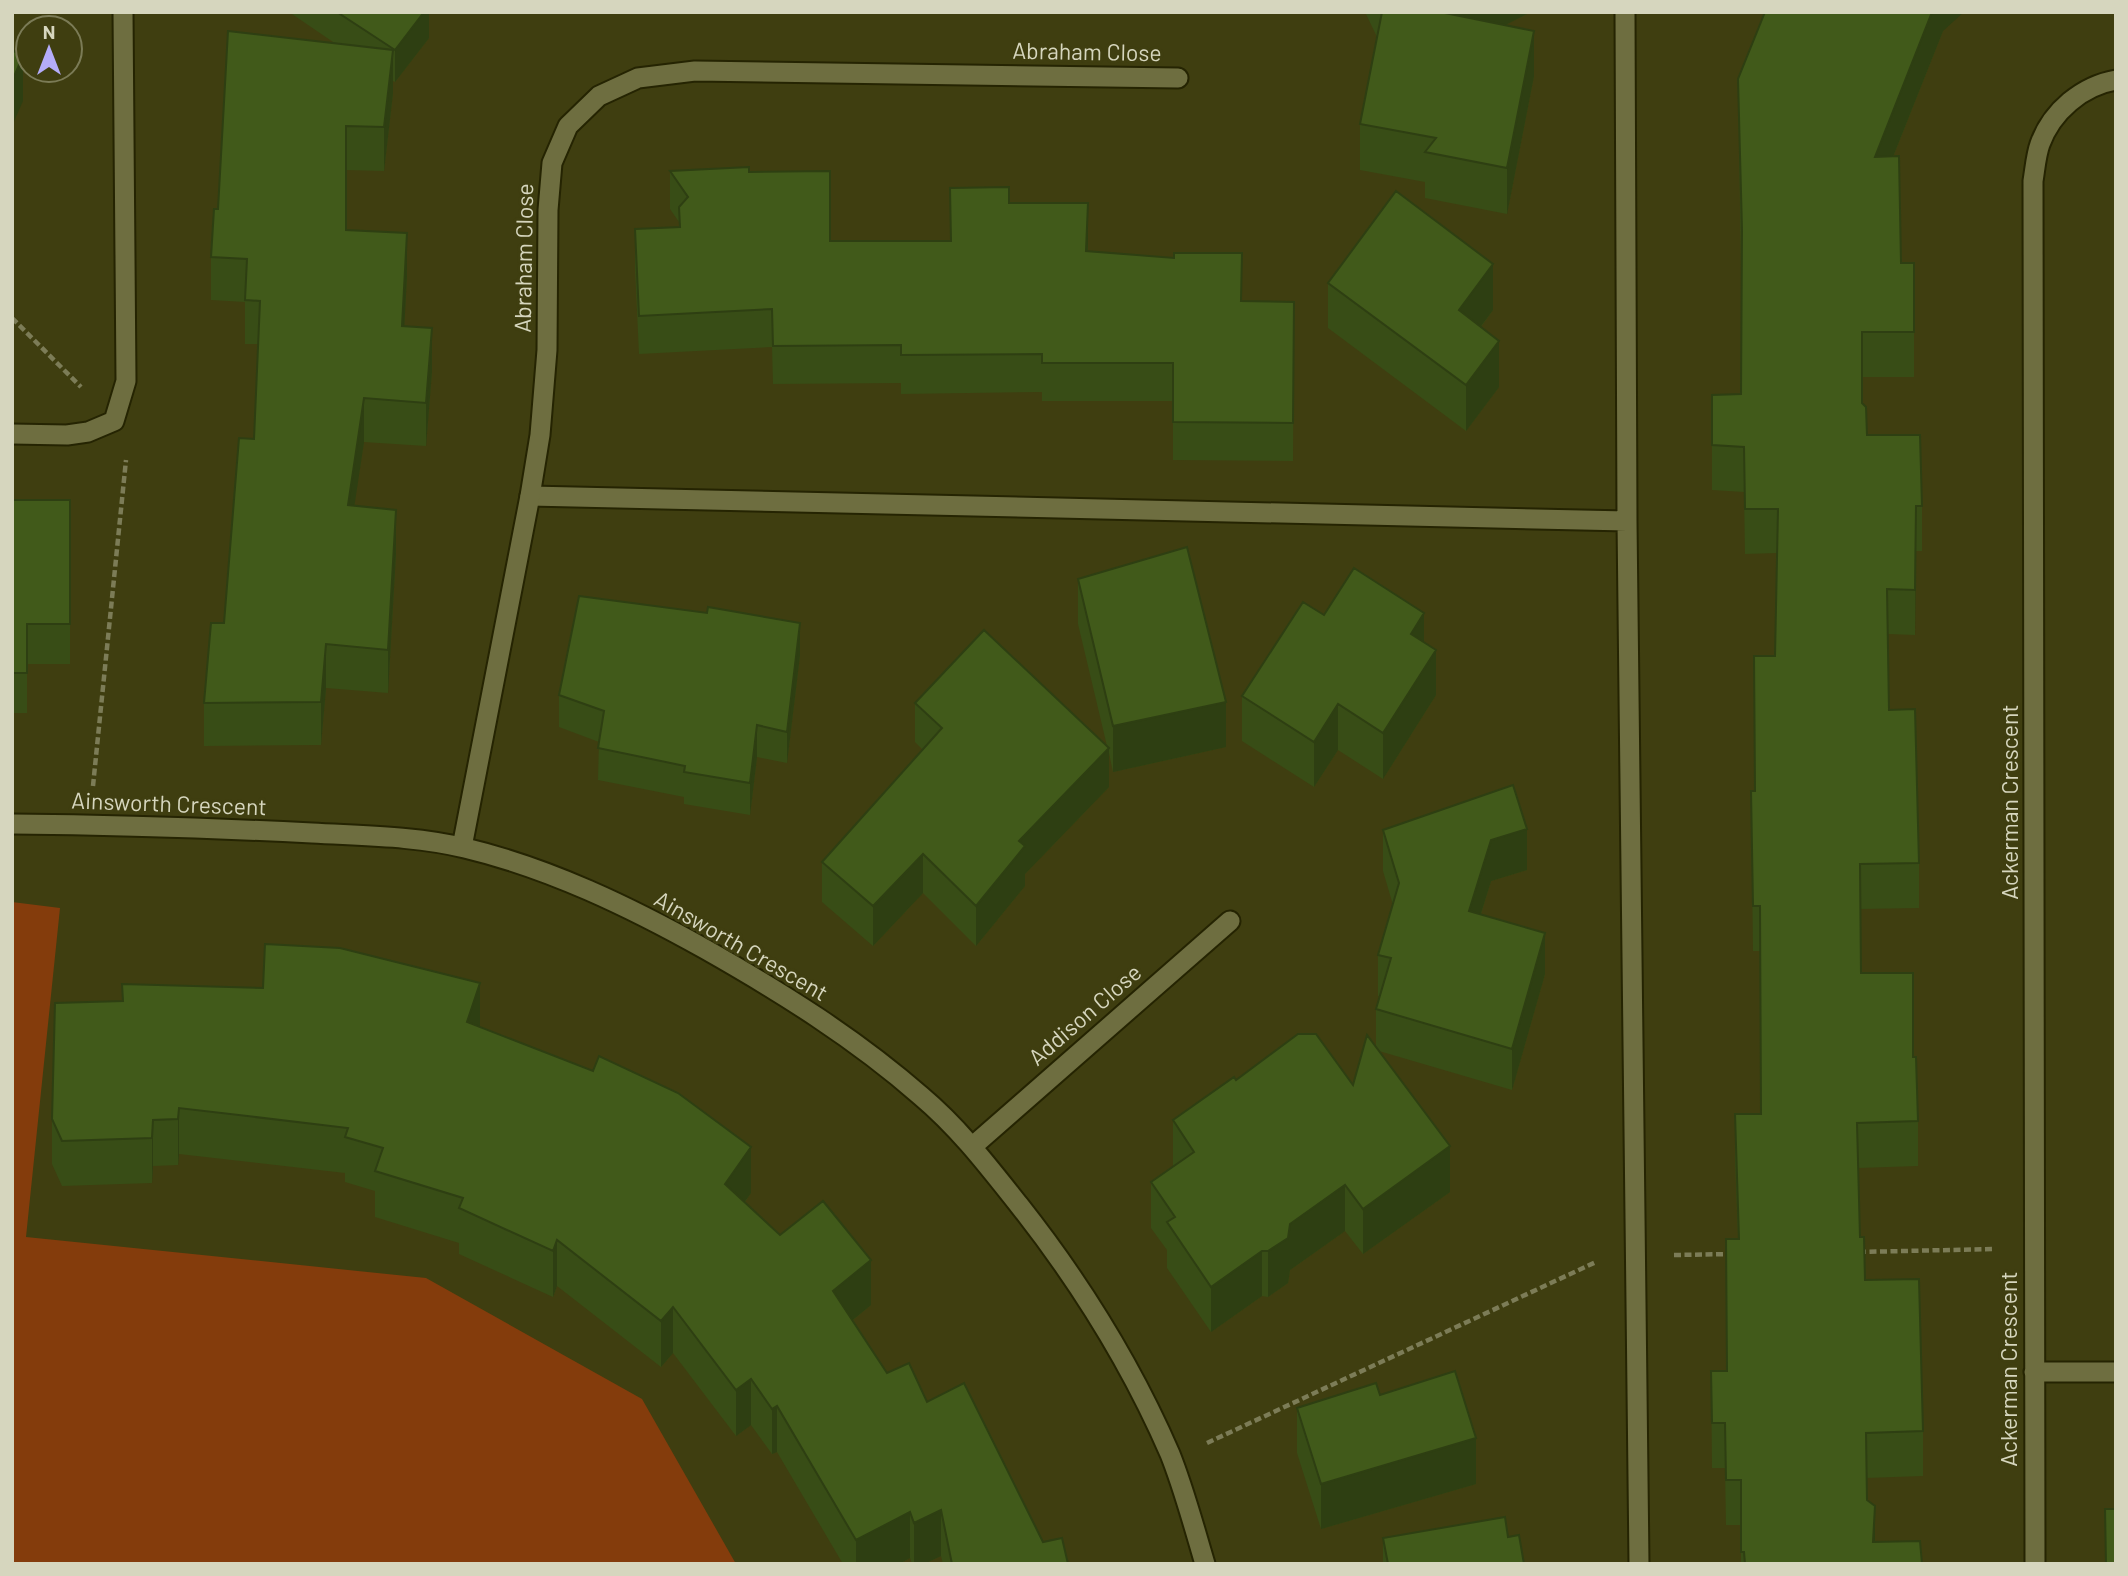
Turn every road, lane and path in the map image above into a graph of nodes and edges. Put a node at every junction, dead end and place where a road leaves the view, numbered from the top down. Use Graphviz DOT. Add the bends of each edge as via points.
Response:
graph roads {
  1 [pos="123,12"];
  2 [pos="1625,12"];
  3 [pos="1178,78"];
  4 [pos="2116,80"];
  5 [pos="12,318"];
  6 [pos="114,421"];
  7 [pos="12,434"];
  8 [pos="530,496"];
  9 [pos="1627,521"];
  10 [pos="12,824"];
  11 [pos="90,825"];
  12 [pos="463,847"];
  13 [pos="1230,921"];
  14 [pos="973,1146"];
  15 [pos="2033,1249"];
  16 [pos="1848,1252"];
  17 [pos="1740,1254"];
  18 [pos="1672,1255"];
  19 [pos="1597,1262"];
  20 [pos="2034,1372"];
  21 [pos="2116,1372"];
  22 [pos="1171,1458"];
  23 [pos="1205,1564"];
  24 [pos="1639,1564"];
  25 [pos="2035,1564"];
  1 -- 6 [label="street" via="126,381"];
  2 -- 9 [label="street"];
  3 -- 8 [label="street, Abraham Close" via="695,71 638,78 599,96 568,126 551,163 547,350"];
  4 -- 15 [label="street, Ackerman Crescent" via="2074,97 2055,116 2040,144 2033,181"];
  5 -- 6 [label="path"];
  6 -- 7 [label="street" via="67,435"];
  6 -- 11 [label="path" via="127,457"];
  8 -- 9 [label="street"];
  8 -- 12 [label="street, Abraham Close"];
  9 -- 24 [label="street"];
  10 -- 11 [label="street, Ainsworth Crescent"];
  11 -- 12 [label="street, Ainsworth Crescent" via="382,837"];
  12 -- 14 [label="street, Ainsworth Crescent" via="533,868 609,900 760,980 875,1058"];
  13 -- 14 [label="street, Addison Close"];
  14 -- 22 [label="street, Ainsworth Crescent" via="1109,1334"];
  15 -- 16 [label="path"];
  15 -- 20 [label="street, Ackerman Crescent"];
  17 -- 18 [label="path"];
  19 -- 22 [label="path"];
  20 -- 21 [label="street"];
  20 -- 25 [label="street, Ackerman Crescent"];
  22 -- 23 [label="street, Ainsworth Crescent"];
}
